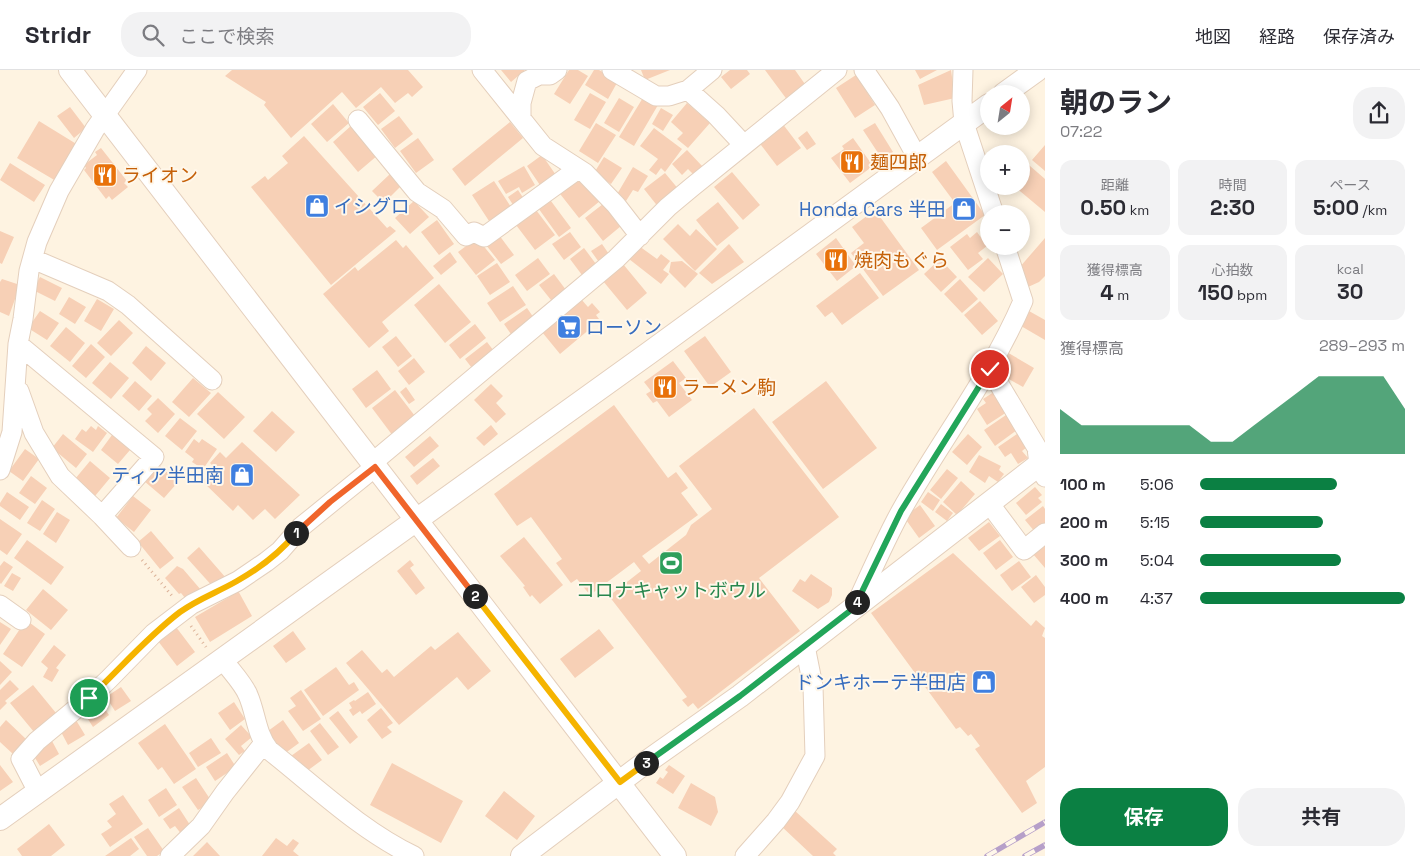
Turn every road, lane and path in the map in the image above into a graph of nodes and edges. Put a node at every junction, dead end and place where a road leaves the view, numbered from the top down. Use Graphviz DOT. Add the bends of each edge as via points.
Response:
graph roads {
  1 [pos="70,70"];
  2 [pos="137,70"];
  3 [pos="482,70"];
  4 [pos="557,70"];
  5 [pos="612,70"];
  6 [pos="712,70"];
  7 [pos="837,70"];
  8 [pos="864,70"];
  9 [pos="962,70"];
  10 [pos="1037,70"];
  11 [pos="536,72"];
  12 [pos="1016,85"];
  13 [pos="688,90"];
  14 [pos="980,111"];
  15 [pos="105,115"];
  16 [pos="521,118"];
  17 [pos="358,120"];
  18 [pos="964,122"];
  19 [pos="743,144"];
  20 [pos="917,157"];
  21 [pos="578,168"];
  22 [pos="991,205"];
  23 [pos="640,236"];
  24 [pos="1008,255"];
  25 [pos="32,259"];
  26 [pos="18,344"];
  27 [pos="990,369"];
  28 [pos="212,380"];
  29 [pos="16,383"];
  30 [pos="374,465"];
  31 [pos="1043,467"];
  32 [pos="0,470"];
  33 [pos="989,503"];
  34 [pos="102,516"];
  35 [pos="416,520"];
  36 [pos="1045,534"];
  37 [pos="130,547"];
  38 [pos="0,604"];
  39 [pos="855,607"];
  40 [pos="21,620"];
  41 [pos="805,646"];
  42 [pos="223,660"];
  43 [pos="264,743"];
  44 [pos="620,782"];
  45 [pos="38,792"];
  46 [pos="0,819"];
  47 [pos="170,856"];
  48 [pos="414,856"];
  49 [pos="522,856"];
  50 [pos="676,856"];
  51 [pos="745,856"];
  1 -- 15 [label="street"];
  2 -- 15 [label="street"];
  3 -- 16 [label="street"];
  4 -- 11 [label="street" via="550,75"];
  5 -- 13 [label="street" via="656,96"];
  6 -- 13 [label="street"];
  7 -- 19 [label="street"];
  8 -- 20 [label="street"];
  9 -- 18 [label="street"];
  10 -- 12 [label="street"];
  11 -- 16 [label="street" via="527,81"];
  13 -- 19 [label="street"];
  14 -- 18 [label="street"];
  15 -- 25 [label="street" via="59,191"];
  15 -- 30 [label="street"];
  16 -- 21 [label="street" via="543,146"];
  17 -- 21 [label="street" via="417,192 443,209 466,236 474,232 484,236"];
  18 -- 20 [label="street"];
  18 -- 22 [label="street"];
  19 -- 23 [label="street" via="668,207"];
  20 -- 35 [label="street"];
  21 -- 23 [label="street" via="616,205"];
  23 -- 30 [label="street"];
  24 -- 27 [label="street" via="1023,301"];
  25 -- 26 [label="street"];
  25 -- 28 [label="street" via="108,291"];
  26 -- 29 [label="street"];
  26 -- 34 [label="street" via="154,457"];
  27 -- 31 [label="street" via="1036,448"];
  27 -- 39 [label="street" via="901,511"];
  29 -- 32 [label="street" via="12,432"];
  29 -- 34 [label="street" via="34,433 60,476"];
  30 -- 35 [label="street"];
  30 -- 45 [label="street" via="302,527 280,552 238,581 192,604 154,632 89,698 37,741 22,759"];
  31 -- 33 [label="street"];
  33 -- 36 [label="street" via="1024,550"];
  33 -- 39 [label="street"];
  34 -- 37 [label="street"];
  35 -- 42 [label="street"];
  35 -- 44 [label="street"];
  38 -- 40 [label="street"];
  39 -- 41 [label="street"];
  41 -- 44 [label="street"];
  41 -- 51 [label="street" via="813,686 815,756 790,802"];
  42 -- 43 [label="street" via="248,694"];
  42 -- 45 [label="street"];
  43 -- 47 [label="street" via="201,826"];
  43 -- 48 [label="street" via="313,788 389,843"];
  44 -- 49 [label="street"];
  44 -- 50 [label="street"];
  45 -- 46 [label="street"];
}
